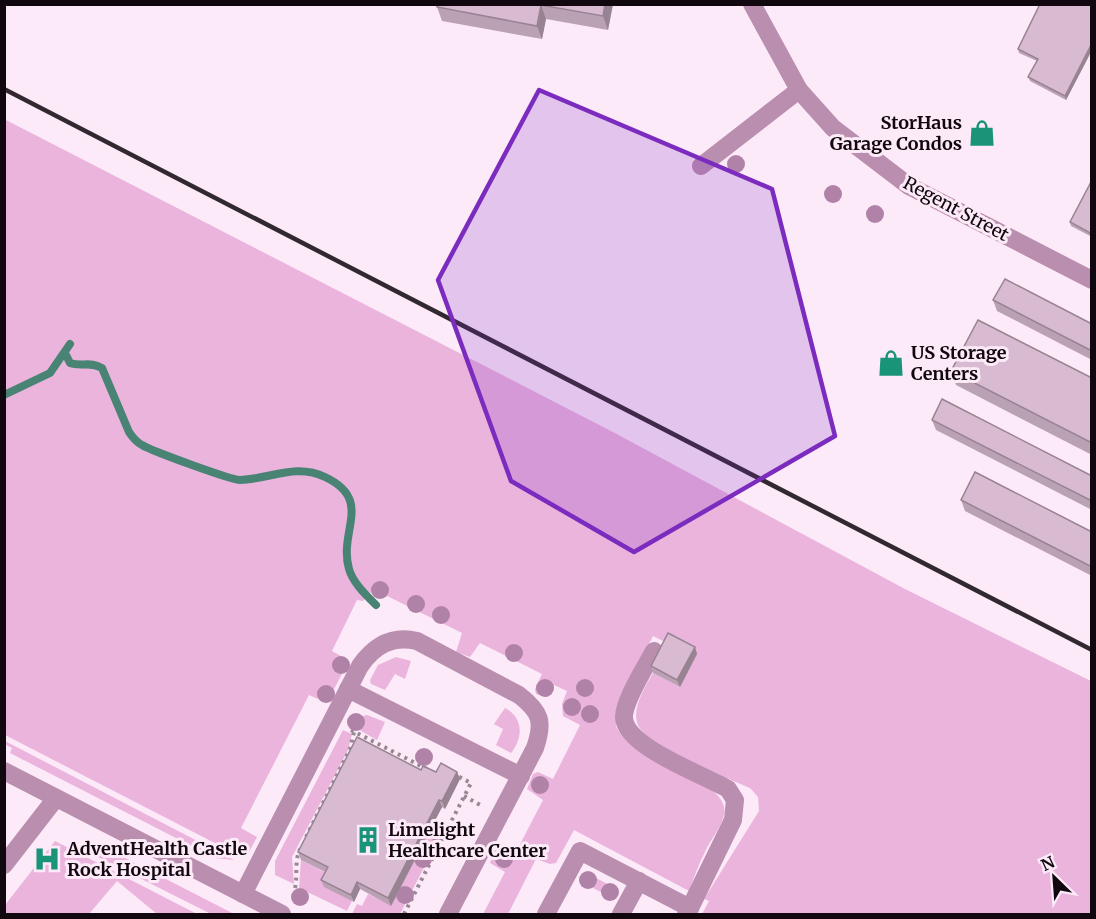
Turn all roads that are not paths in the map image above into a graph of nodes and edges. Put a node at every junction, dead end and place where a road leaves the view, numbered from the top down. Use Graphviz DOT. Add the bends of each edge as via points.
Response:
graph roads {
  1 [pos="752,4"];
  2 [pos="799,90"];
  3 [pos="701,166"];
  4 [pos="1092,280"];
  5 [pos="654,651"];
  6 [pos="348,689"];
  7 [pos="4,771"];
  8 [pos="521,776"];
  9 [pos="56,798"];
  10 [pos="4,865"];
  11 [pos="639,881"];
  12 [pos="243,894"];
  13 [pos="688,911"];
  14 [pos="282,915"];
  15 [pos="448,915"];
  16 [pos="546,915"];
  17 [pos="621,915"];
  1 -- 2 [label="street, Regent Street"];
  2 -- 3 [label="street"];
  2 -- 4 [label="street, Regent Street" via="833,128 909,186"];
  5 -- 13 [label="street" via="628,704 624,717 627,726 640,742 728,789 735,800 733,820"];
  6 -- 8 [label="street"];
  6 -- 8 [label="street" via="364,659 378,646 405,638 417,641 533,705 541,730"];
  6 -- 12 [label="street"];
  7 -- 9 [label="street"];
  8 -- 15 [label="street"];
  9 -- 10 [label="street"];
  9 -- 12 [label="street"];
  11 -- 13 [label="street"];
  11 -- 16 [label="street" via="580,851"];
  11 -- 17 [label="street"];
  12 -- 14 [label="street"];
}
